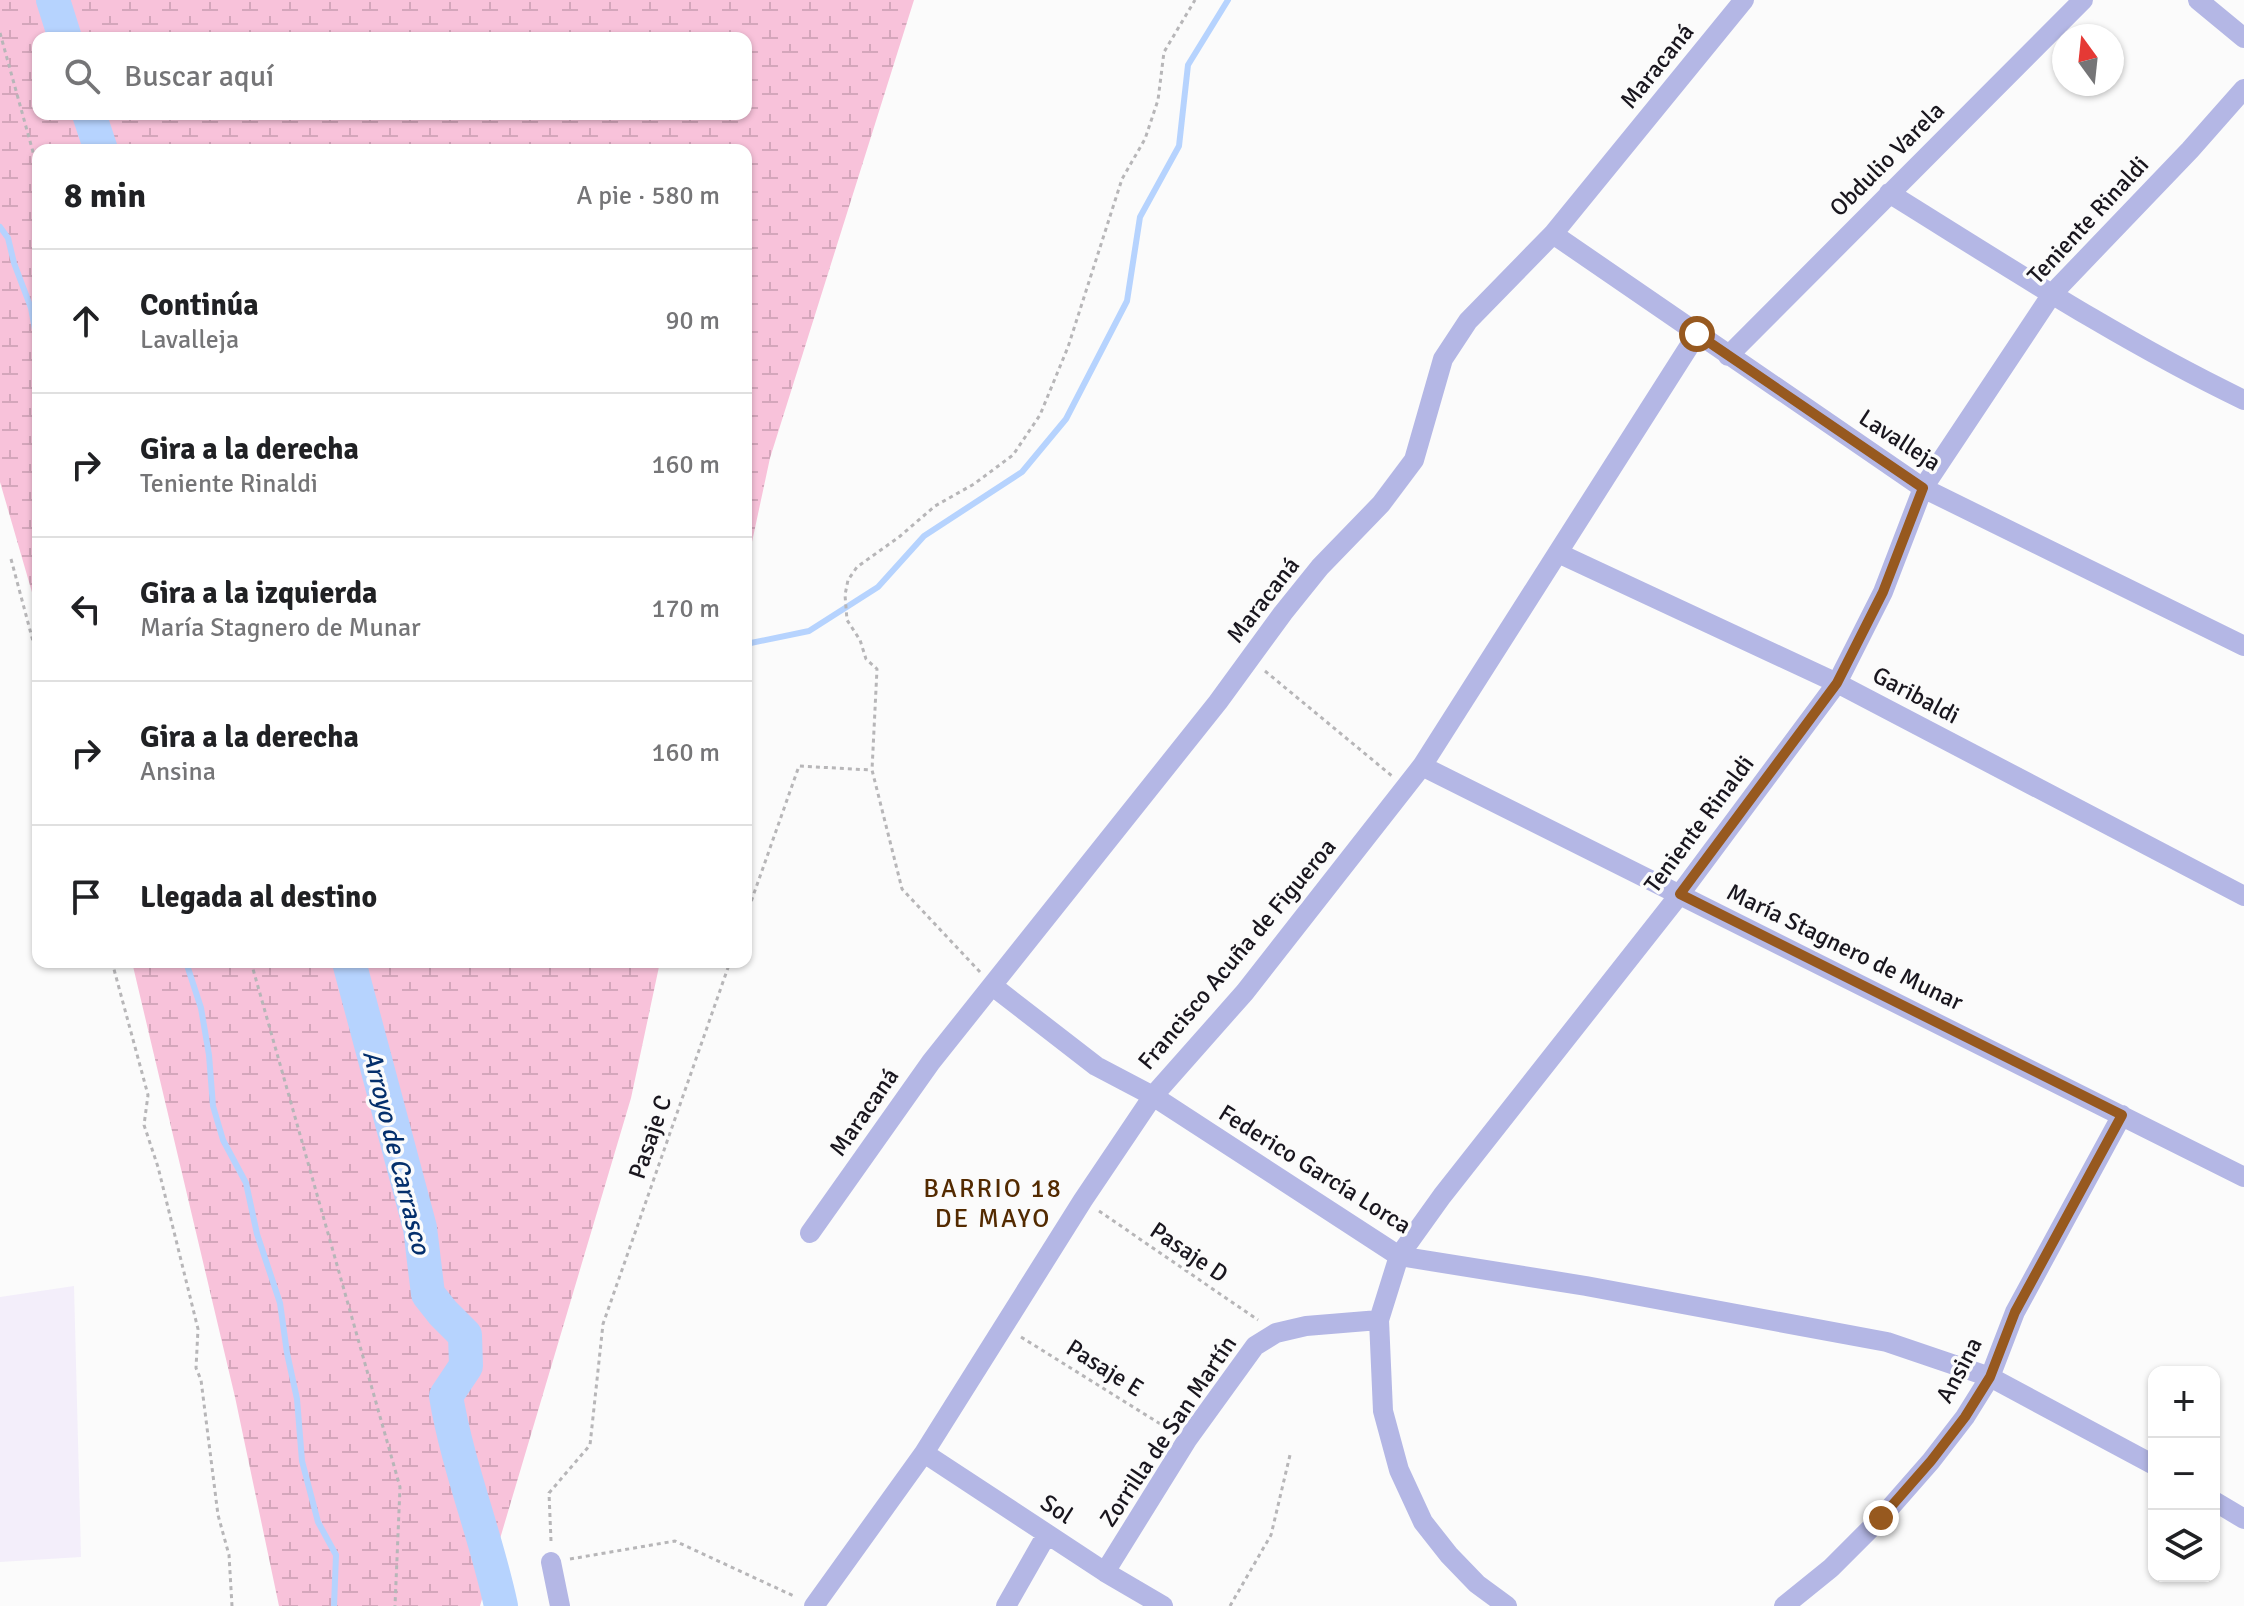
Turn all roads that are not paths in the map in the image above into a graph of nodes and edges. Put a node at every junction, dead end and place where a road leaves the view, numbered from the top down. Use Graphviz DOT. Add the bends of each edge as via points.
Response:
graph roads {
  1 [pos="1744,0"];
  2 [pos="2083,0"];
  3 [pos="2198,0"];
  4 [pos="2244,38"];
  5 [pos="2244,89"];
  6 [pos="1889,193"];
  7 [pos="1553,234"];
  8 [pos="2052,294"];
  9 [pos="1697,334"];
  10 [pos="1728,356"];
  11 [pos="2244,400"];
  12 [pos="1923,488"];
  13 [pos="1558,553"];
  14 [pos="2244,646"];
  15 [pos="1837,683"];
  16 [pos="1422,766"];
  17 [pos="1680,894"];
  18 [pos="2244,896"];
  19 [pos="994,987"];
  20 [pos="1153,1096"];
  21 [pos="2122,1115"];
  22 [pos="2244,1177"];
  23 [pos="810,1233"];
  24 [pos="1399,1256"];
  25 [pos="1379,1320"];
  26 [pos="1990,1377"];
  27 [pos="924,1453"];
  28 [pos="2148,1462"];
  29 [pos="2220,1505"];
  30 [pos="2244,1519"];
  31 [pos="1047,1534"];
  32 [pos="551,1562"];
  33 [pos="1105,1572"];
  34 [pos="807,1603"];
  35 [pos="560,1606"];
  36 [pos="1006,1606"];
  37 [pos="1163,1606"];
  38 [pos="1507,1606"];
  39 [pos="1784,1606"];
  1 -- 7 [label="street, Maracaná"];
  2 -- 6 [label="street, Obdulio Varela"];
  3 -- 4 [label="street"];
  5 -- 8 [label="street, Teniente Rinaldi"];
  6 -- 8 [label="street"];
  6 -- 10 [label="street, Obdulio Varela"];
  7 -- 9 [label="street, Lavalleja"];
  7 -- 19 [label="street, Maracaná" via="1468,321 1443,359 1414,460 1292,601"];
  8 -- 11 [label="street"];
  8 -- 12 [label="street, Teniente Rinaldi"];
  9 -- 10 [label="street, Lavalleja"];
  9 -- 13 [label="street, Francisco Acuña de Figueroa"];
  10 -- 12 [label="street, Lavalleja"];
  12 -- 14 [label="street, Lavalleja"];
  12 -- 15 [label="street, Teniente Rinaldi" via="1883,592"];
  13 -- 15 [label="street, Garibaldi"];
  13 -- 16 [label="street, Francisco Acuña de Figueroa"];
  15 -- 17 [label="street, Teniente Rinaldi"];
  15 -- 18 [label="street, Garibaldi"];
  16 -- 17 [label="street, María Stagnero de Munar"];
  16 -- 20 [label="street, Francisco Acuña de Figueroa" via="1245,992"];
  17 -- 21 [label="street, María Stagnero de Munar"];
  17 -- 24 [label="street, Teniente Rinaldi"];
  19 -- 20 [label="street, Federico García Lorca" via="1096,1066"];
  19 -- 23 [label="street, Maracaná" via="931,1062"];
  20 -- 24 [label="street, Federico García Lorca"];
  20 -- 27 [label="street, Francisco Acuña de Figueroa"];
  21 -- 22 [label="street, María Stagnero de Munar"];
  21 -- 26 [label="street, Ansina" via="2015,1312"];
  24 -- 25 [label="street, Teniente Rinaldi"];
  24 -- 26 [label="street, Federico García Lorca" via="1887,1342"];
  25 -- 33 [label="street, Zorrilla de San Martín" via="1306,1326 1276,1333 1255,1346 1187,1440"];
  25 -- 38 [label="street, Teniente Rinaldi" via="1383,1411 1399,1470 1423,1522 1449,1555"];
  26 -- 28 [label="street, Federico García Lorca"];
  26 -- 39 [label="street, Ansina" via="1931,1461 1881,1518"];
  27 -- 31 [label="street, Sol"];
  27 -- 34 [label="street, Francisco Acuña de Figueroa"];
  29 -- 30 [label="street"];
  31 -- 33 [label="street, Sol"];
  31 -- 36 [label="street"];
  32 -- 35 [label="street"];
  33 -- 37 [label="street, Sol"];
}
